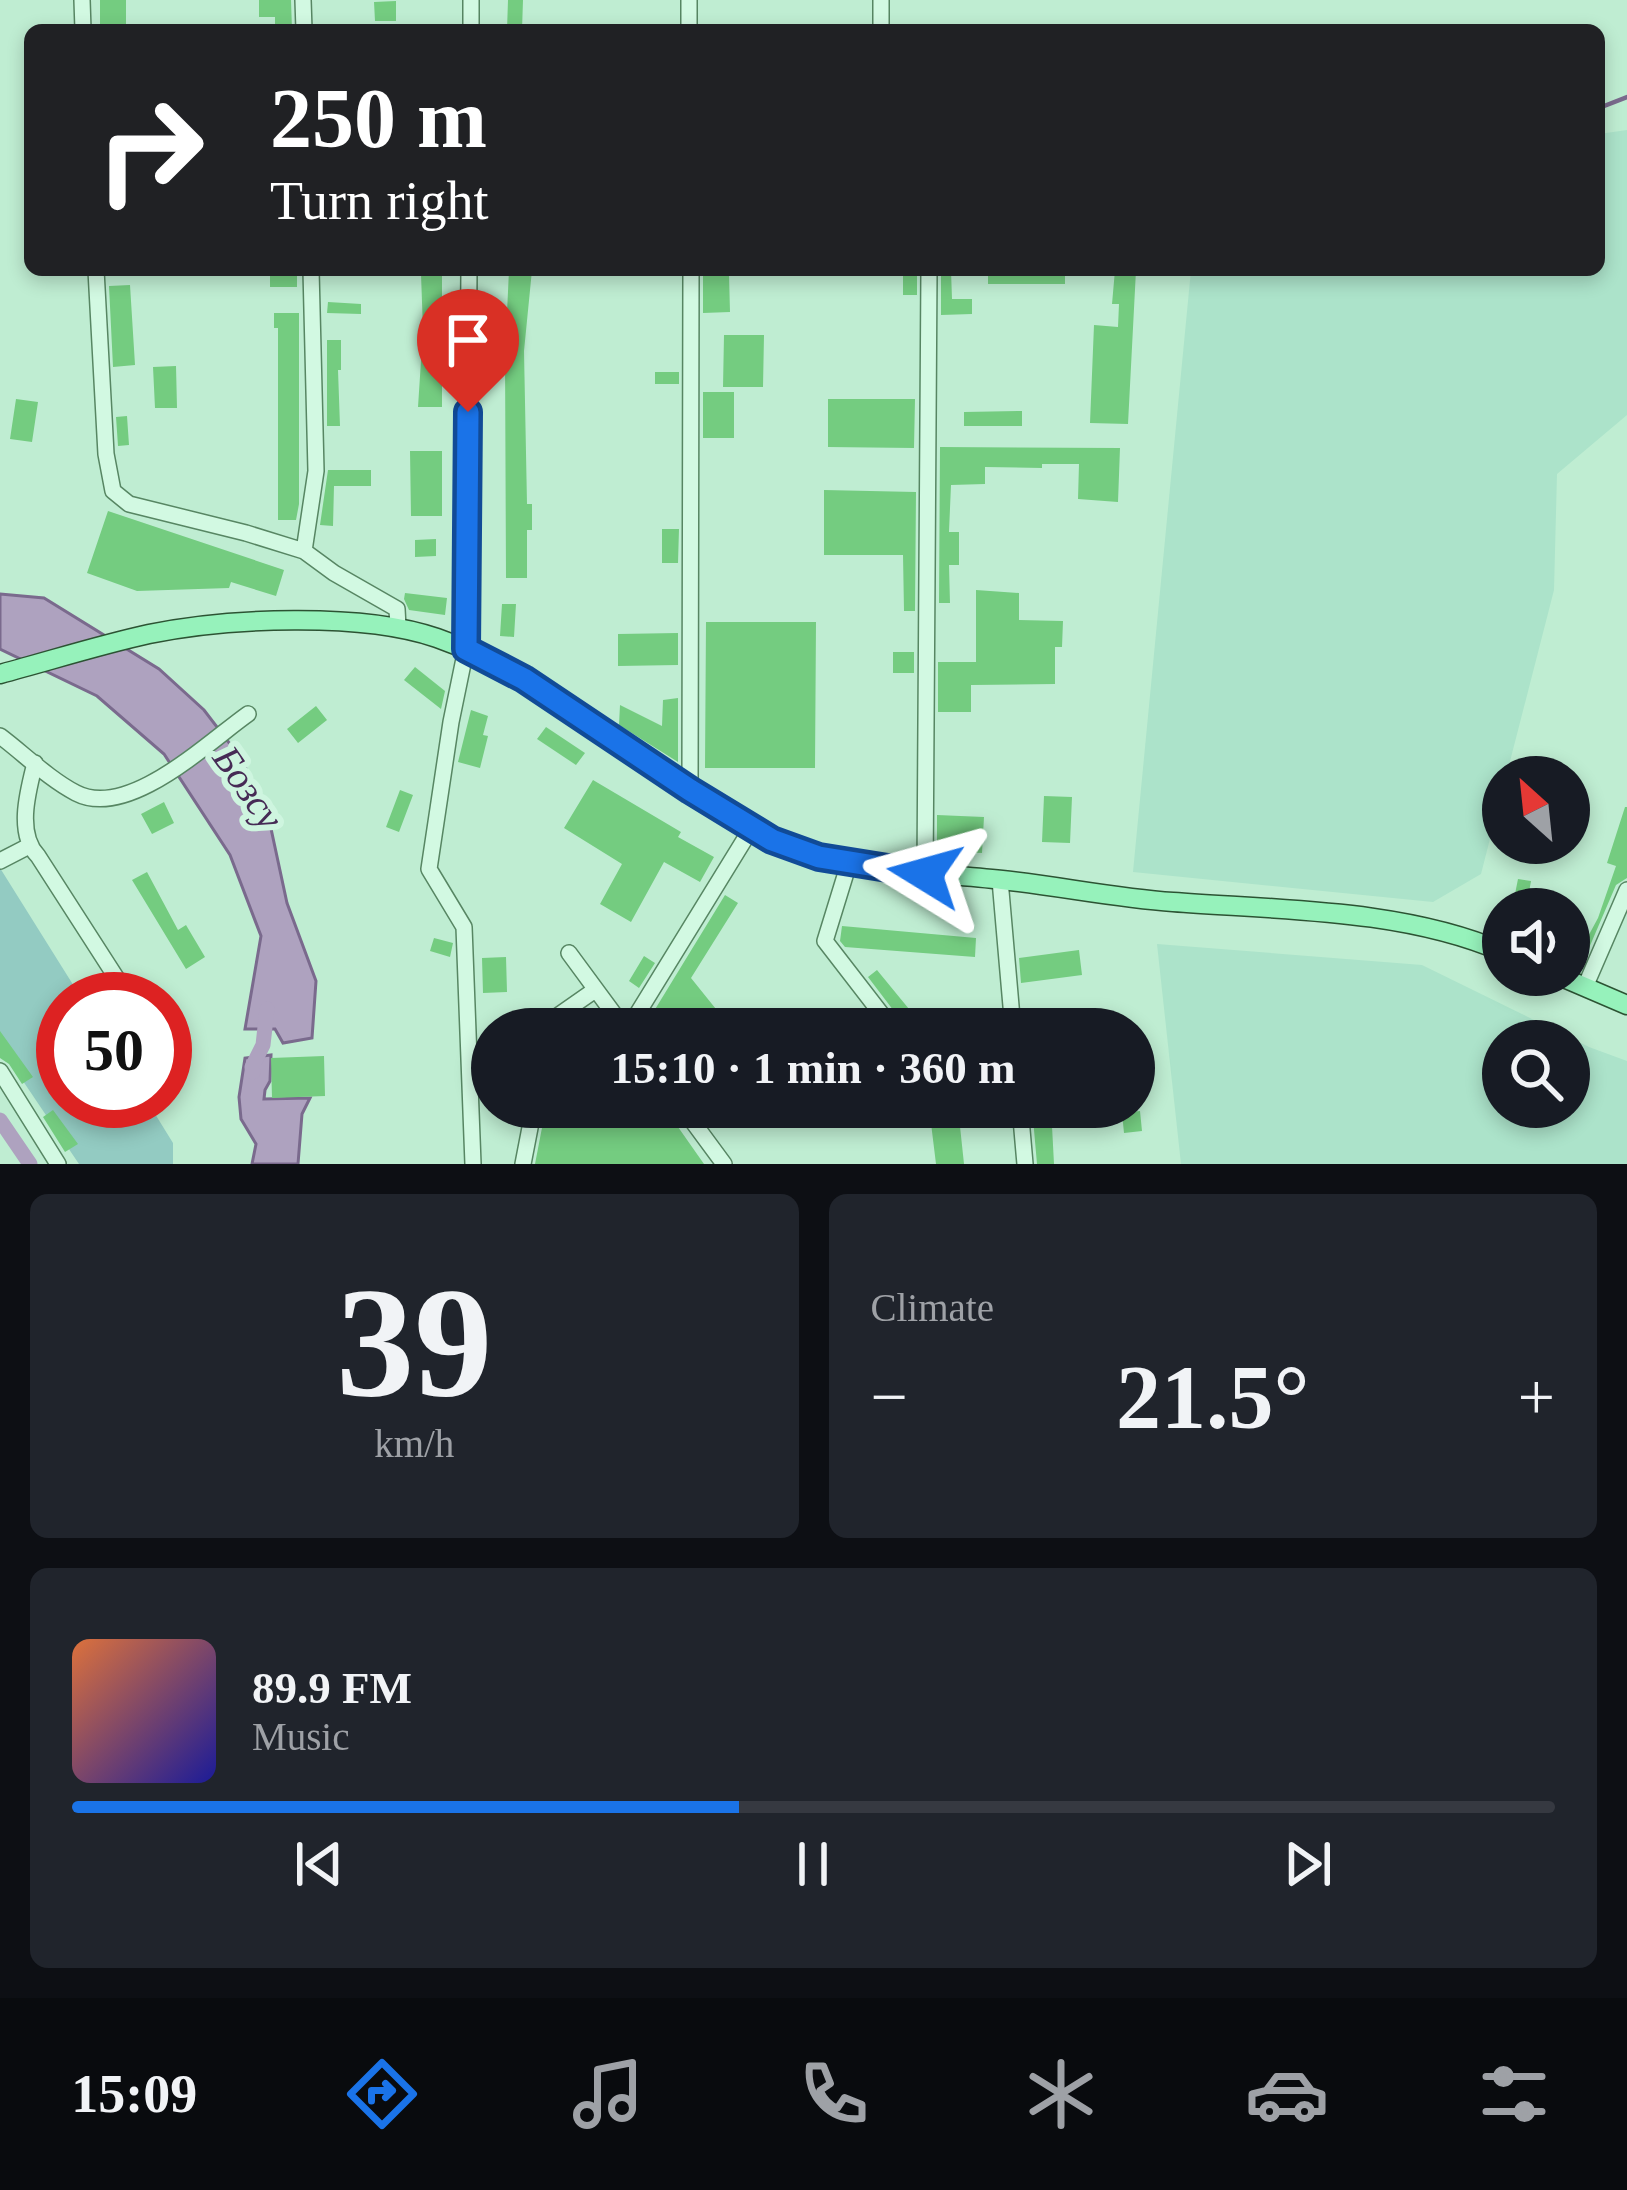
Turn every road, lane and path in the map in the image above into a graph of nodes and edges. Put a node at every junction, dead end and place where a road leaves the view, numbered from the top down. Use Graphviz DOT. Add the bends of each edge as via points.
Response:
graph roads {
  1 [pos="96,276"];
  2 [pos="311,276"];
  3 [pos="469,276"];
  4 [pos="691,276"];
  5 [pos="928,276"];
  6 [pos="304,551"];
  7 [pos="398,627"];
  8 [pos="466,649"];
  9 [pos="2,674"];
  10 [pos="248,714"];
  11 [pos="0,736"];
  12 [pos="35,763"];
  13 [pos="690,790"];
  14 [pos="751,829"];
  15 [pos="29,846"];
  16 [pos="0,861"];
  17 [pos="849,863"];
  18 [pos="925,874"];
  19 [pos="1000,880"];
  20 [pos="1627,890"];
  21 [pos="1482,943"];
  22 [pos="569,953"];
  23 [pos="113,972"];
  24 [pos="1590,975"];
  25 [pos="1590,989"];
  26 [pos="596,990"];
  27 [pos="1627,1005"];
  28 [pos="570,1008"];
  29 [pos="610,1008"];
  30 [pos="639,1008"];
  31 [pos="877,1008"];
  32 [pos="1011,1008"];
  33 [pos="0,1070"];
  34 [pos="531,1128"];
  35 [pos="697,1128"];
  36 [pos="1022,1128"];
  37 [pos="58,1164"];
  38 [pos="473,1164"];
  39 [pos="523,1164"];
  40 [pos="724,1164"];
  41 [pos="1025,1164"];
  1 -- 6 [label="street" via="113,491 136,507"];
  2 -- 6 [label="street" via="316,471"];
  3 -- 8 [label="street"];
  4 -- 13 [label="street"];
  5 -- 18 [label="street"];
  6 -- 7 [label="street" via="397,609"];
  7 -- 8 [label="main road"];
  7 -- 9 [label="main road" via="216,626 149,634"];
  8 -- 13 [label="main road"];
  8 -- 38 [label="street" via="430,869 464,927"];
  10 -- 12 [label="street" via="130,794 94,799"];
  11 -- 12 [label="street"];
  12 -- 15 [label="street" via="25,800"];
  13 -- 14 [label="main road"];
  14 -- 17 [label="main road" via="792,850"];
  14 -- 30 [label="street"];
  15 -- 16 [label="street"];
  15 -- 23 [label="street"];
  17 -- 18 [label="main road"];
  17 -- 31 [label="street" via="825,941"];
  18 -- 19 [label="main road"];
  19 -- 21 [label="main road" via="1394,922"];
  19 -- 32 [label="street"];
  20 -- 24 [label="street"];
  22 -- 26 [label="street"];
  25 -- 27 [label="main road"];
  26 -- 28 [label="street"];
  26 -- 29 [label="street"];
  33 -- 37 [label="street"];
  34 -- 39 [label="street"];
  35 -- 40 [label="street"];
  36 -- 41 [label="street"];
}
